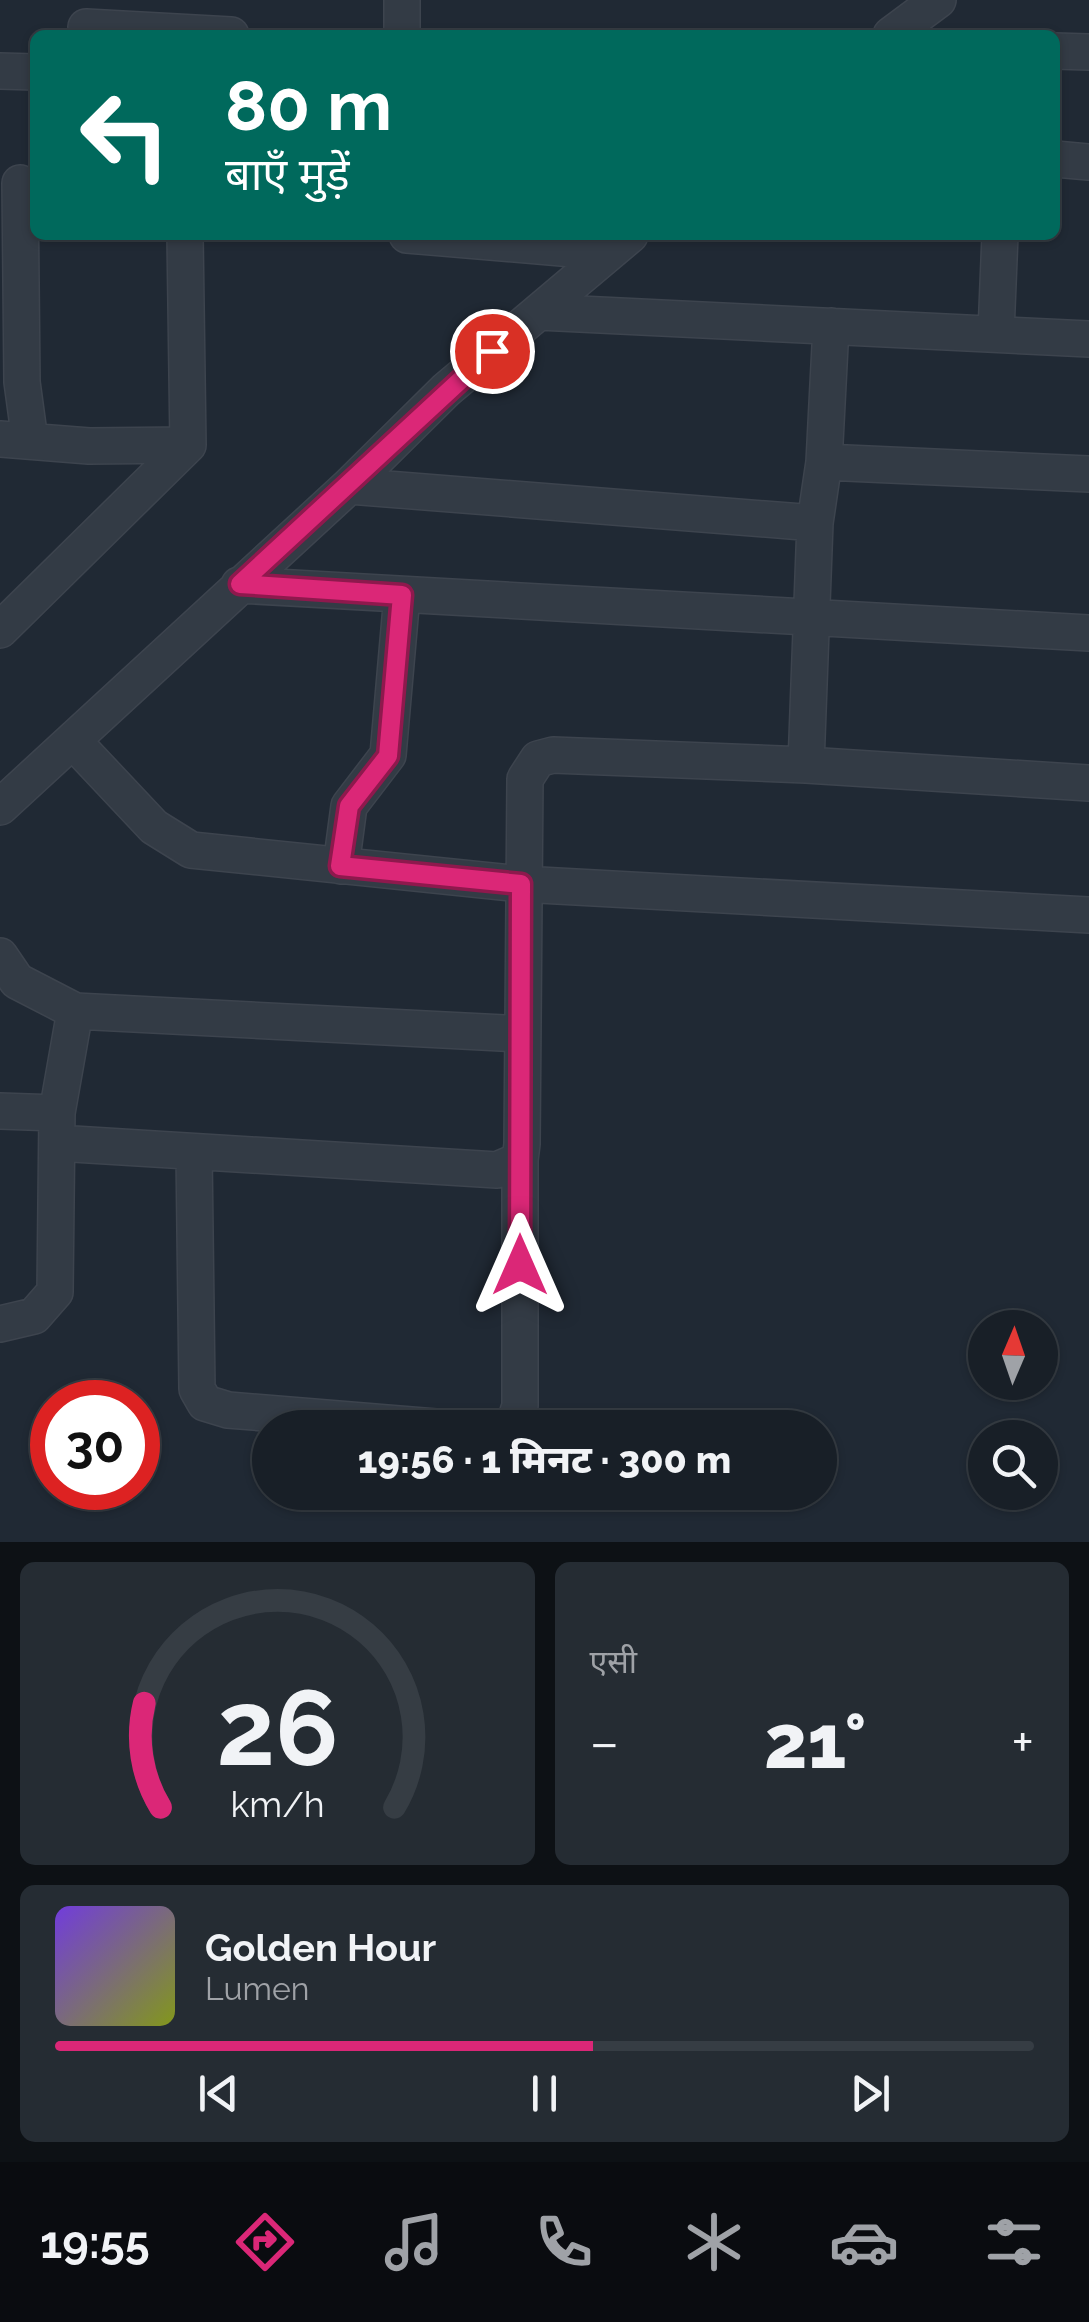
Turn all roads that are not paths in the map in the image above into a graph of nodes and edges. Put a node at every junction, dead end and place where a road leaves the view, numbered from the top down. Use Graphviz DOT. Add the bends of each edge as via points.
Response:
graph roads {
  1 [pos="402,0"];
  2 [pos="938,0"];
  3 [pos="86,21"];
  4 [pos="179,30"];
  5 [pos="402,30"];
  6 [pos="898,30"];
  7 [pos="1060,51"];
  8 [pos="1089,52"];
  9 [pos="0,71"];
  10 [pos="30,72"];
  11 [pos="1060,159"];
  12 [pos="1089,162"];
  13 [pos="18,183"];
  14 [pos="184,240"];
  15 [pos="525,240"];
  16 [pos="1000,240"];
  17 [pos="619,244"];
  18 [pos="539,312"];
  19 [pos="831,326"];
  20 [pos="996,333"];
  21 [pos="1089,339"];
  22 [pos="15,440"];
  23 [pos="188,445"];
  24 [pos="824,462"];
  25 [pos="1089,474"];
  26 [pos="349,486"];
  27 [pos="815,523"];
  28 [pos="240,584"];
  29 [pos="402,595"];
  30 [pos="814,617"];
  31 [pos="0,630"];
  32 [pos="1089,632"];
  33 [pos="74,742"];
  34 [pos="806,764"];
  35 [pos="1089,784"];
  36 [pos="0,807"];
  37 [pos="340,866"];
  38 [pos="521,884"];
  39 [pos="1089,915"];
  40 [pos="0,956"];
  41 [pos="75,1011"];
  42 [pos="522,1034"];
  43 [pos="0,1111"];
  44 [pos="57,1128"];
  45 [pos="194,1152"];
  46 [pos="520,1160"];
  47 [pos="0,1324"];
  48 [pos="519,1410"];
  49 [pos="252,1412"];
  1 -- 5 [label="street"];
  2 -- 6 [label="street"];
  3 -- 4 [label="street"];
  7 -- 8 [label="street"];
  9 -- 10 [label="street"];
  11 -- 12 [label="street"];
  13 -- 22 [label="street" via="22,382"];
  14 -- 23 [label="street"];
  15 -- 17 [label="street"];
  16 -- 20 [label="street"];
  17 -- 18 [label="street"];
  18 -- 19 [label="street"];
  18 -- 26 [label="street" via="446,390"];
  19 -- 20 [label="street"];
  19 -- 24 [label="street"];
  20 -- 21 [label="street"];
  22 -- 23 [label="street"];
  23 -- 31 [label="street"];
  24 -- 25 [label="street"];
  24 -- 27 [label="street"];
  26 -- 27 [label="street"];
  26 -- 28 [label="street"];
  27 -- 30 [label="street"];
  28 -- 29 [label="street"];
  28 -- 33 [label="street"];
  29 -- 30 [label="street"];
  29 -- 37 [label="street" via="388,756 349,806"];
  30 -- 32 [label="street"];
  30 -- 34 [label="street"];
  33 -- 36 [label="street"];
  33 -- 37 [label="street" via="170,841 191,850"];
  34 -- 35 [label="street"];
  34 -- 38 [label="street" via="538,759 525,779"];
  37 -- 38 [label="street"];
  38 -- 39 [label="street"];
  38 -- 42 [label="street"];
  40 -- 41 [label="street" via="18,981"];
  41 -- 42 [label="street"];
  41 -- 44 [label="street"];
  42 -- 46 [label="street"];
  43 -- 44 [label="street"];
  44 -- 45 [label="street"];
  44 -- 47 [label="street" via="55,1292 34,1316"];
  45 -- 46 [label="street" via="496,1170"];
  45 -- 49 [label="street" via="197,1389 205,1403"];
  46 -- 48 [label="street"];
}
